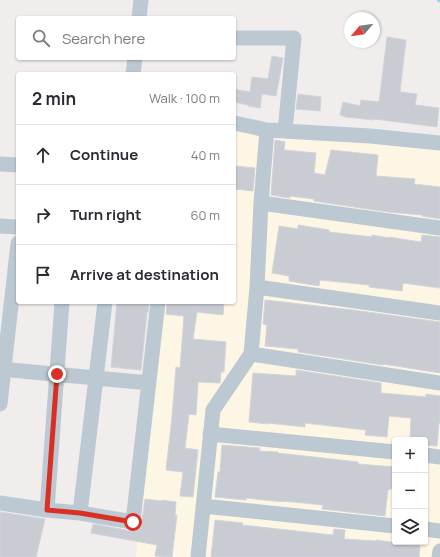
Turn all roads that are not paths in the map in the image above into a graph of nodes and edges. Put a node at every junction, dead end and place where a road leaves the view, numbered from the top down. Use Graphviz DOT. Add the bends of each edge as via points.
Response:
graph roads {
  1 [pos="142,0"];
  2 [pos="139,16"];
  3 [pos="236,38"];
  4 [pos="135,60"];
  5 [pos="133,72"];
  6 [pos="236,123"];
  7 [pos="267,130"];
  8 [pos="284,131"];
  9 [pos="440,143"];
  10 [pos="0,164"];
  11 [pos="16,165"];
  12 [pos="261,203"];
  13 [pos="0,226"];
  14 [pos="16,227"];
  15 [pos="440,228"];
  16 [pos="16,259"];
  17 [pos="257,287"];
  18 [pos="62,304"];
  19 [pos="106,304"];
  20 [pos="158,304"];
  21 [pos="440,313"];
  22 [pos="251,354"];
  23 [pos="2,369"];
  24 [pos="57,374"];
  25 [pos="96,378"];
  26 [pos="149,382"];
  27 [pos="440,383"];
  28 [pos="0,404"];
  29 [pos="210,434"];
  30 [pos="392,452"];
  31 [pos="428,455"];
  32 [pos="440,457"];
  33 [pos="0,503"];
  34 [pos="203,506"];
  35 [pos="47,510"];
  36 [pos="80,513"];
  37 [pos="392,526"];
  38 [pos="428,529"];
  39 [pos="440,530"];
  40 [pos="440,551"];
  41 [pos="198,557"];
  42 [pos="439,557"];
  1 -- 2 [label="lane"];
  3 -- 8 [label="lane" via="294,38"];
  4 -- 5 [label="lane"];
  6 -- 7 [label="lane"];
  7 -- 8 [label="lane"];
  7 -- 12 [label="lane"];
  8 -- 9 [label="lane"];
  10 -- 11 [label="lane"];
  12 -- 15 [label="lane"];
  12 -- 17 [label="lane"];
  13 -- 14 [label="lane"];
  16 -- 23 [label="lane"];
  17 -- 21 [label="lane"];
  17 -- 22 [label="lane"];
  18 -- 24 [label="lane"];
  19 -- 25 [label="lane"];
  20 -- 26 [label="lane"];
  22 -- 27 [label="lane"];
  22 -- 29 [label="lane" via="213,410"];
  23 -- 24 [label="lane"];
  23 -- 28 [label="lane"];
  24 -- 25 [label="lane"];
  24 -- 35 [label="lane"];
  25 -- 26 [label="lane"];
  25 -- 36 [label="lane"];
  26 -- 36 [label="lane" via="133,522"];
  29 -- 30 [label="lane"];
  29 -- 34 [label="lane"];
  31 -- 32 [label="lane"];
  33 -- 35 [label="lane"];
  34 -- 37 [label="lane"];
  34 -- 41 [label="lane"];
  35 -- 36 [label="lane"];
  38 -- 39 [label="lane"];
  40 -- 42 [label="lane"];
}
